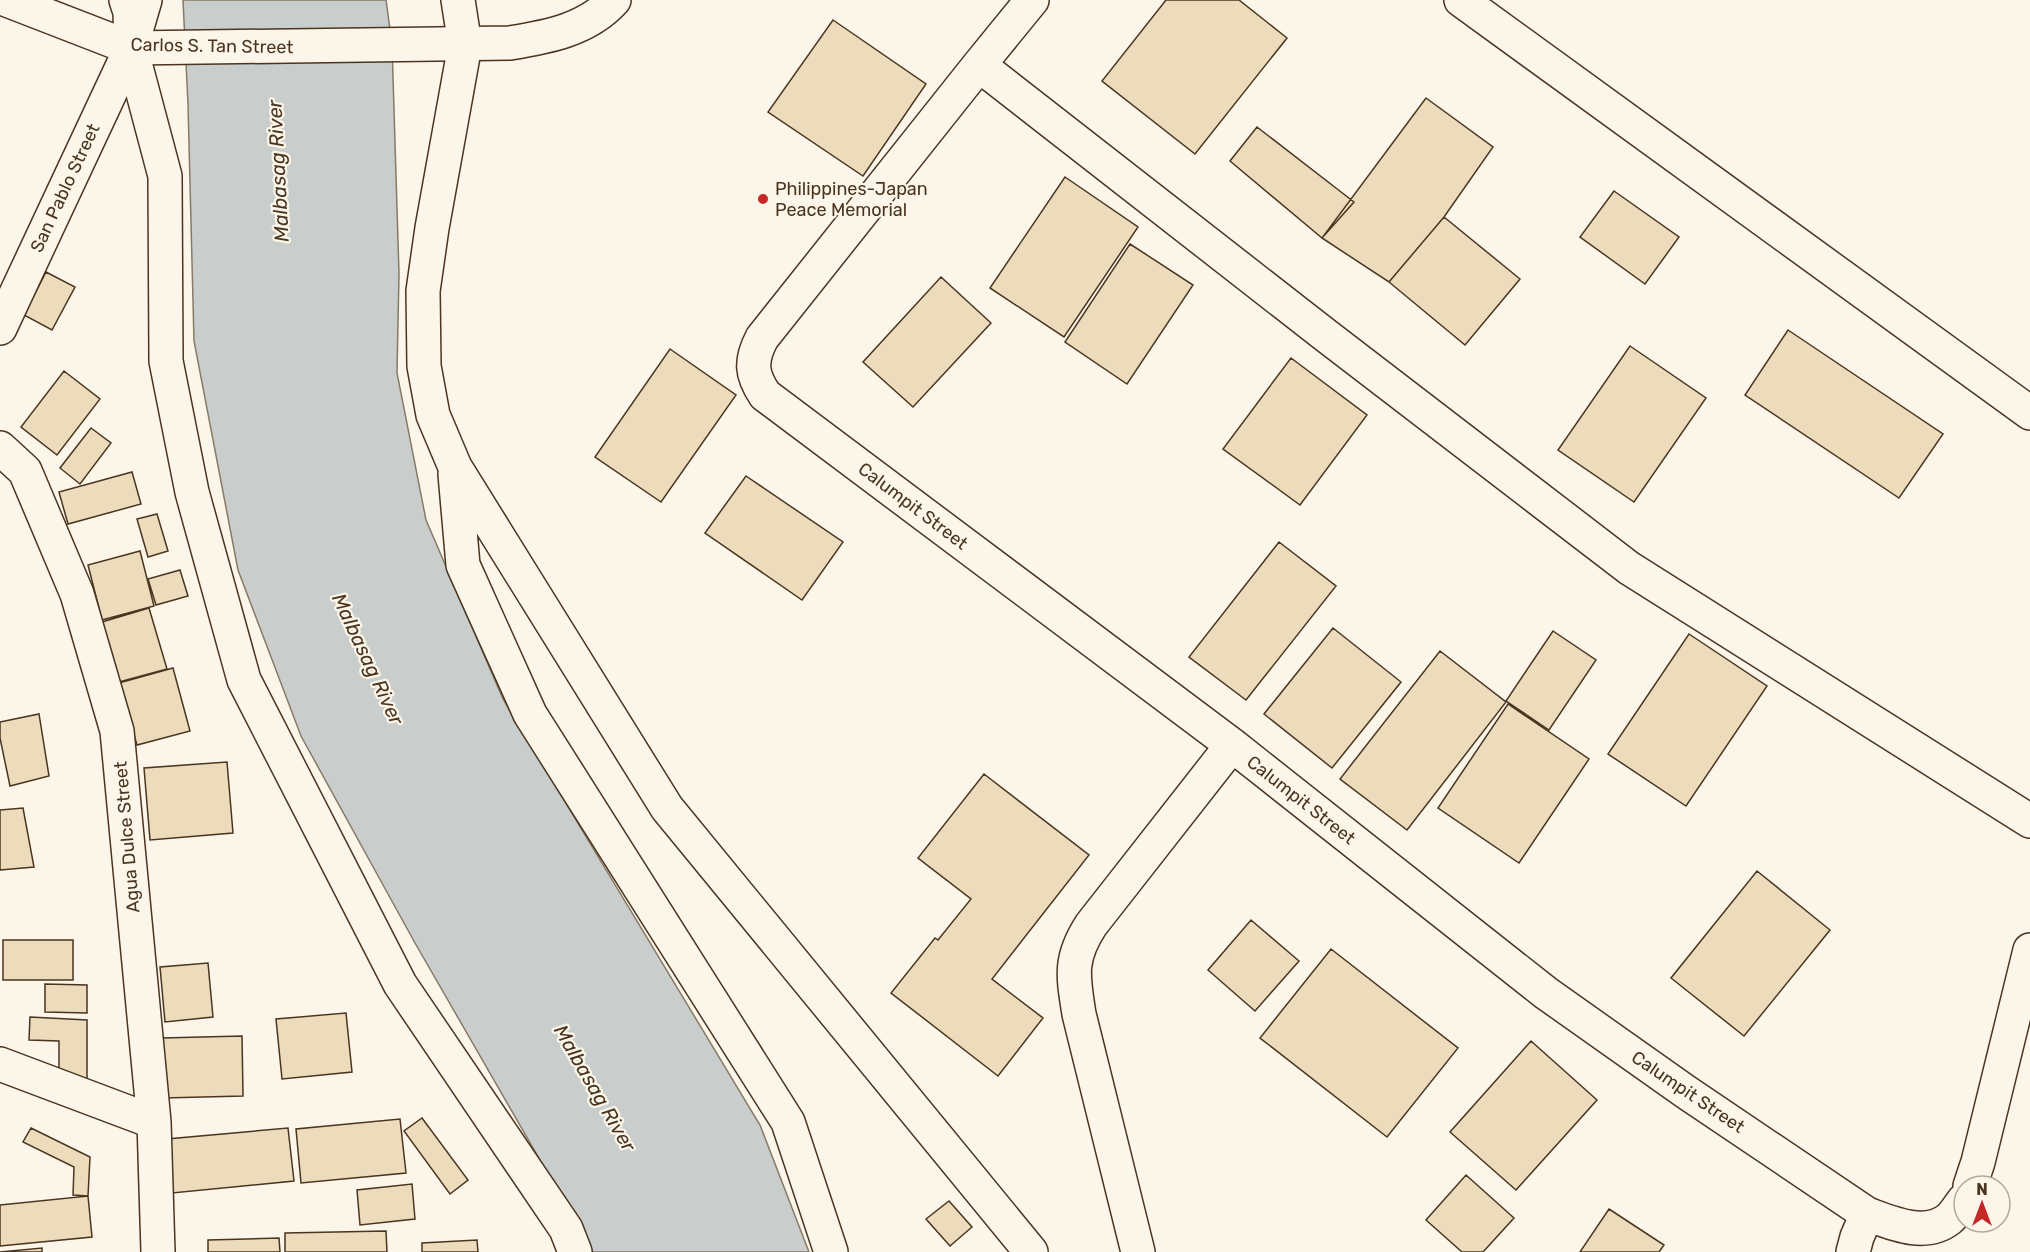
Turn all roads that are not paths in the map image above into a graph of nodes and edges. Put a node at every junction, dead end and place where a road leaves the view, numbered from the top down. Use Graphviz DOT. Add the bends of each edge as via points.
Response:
graph roads {
  1 [pos="7,0"];
  2 [pos="126,0"];
  3 [pos="145,0"];
  4 [pos="458,0"];
  5 [pos="614,0"];
  6 [pos="1032,0"];
  7 [pos="1461,0"];
  8 [pos="465,45"];
  9 [pos="131,48"];
  10 [pos="979,65"];
  11 [pos="0,328"];
  12 [pos="2030,413"];
  13 [pos="0,448"];
  14 [pos="455,467"];
  15 [pos="1232,745"];
  16 [pos="2030,821"];
  17 [pos="2030,950"];
  18 [pos="0,1064"];
  19 [pos="154,1122"];
  20 [pos="1974,1174"];
  21 [pos="1867,1214"];
  22 [pos="1952,1215"];
  23 [pos="158,1252"];
  24 [pos="575,1252"];
  25 [pos="831,1252"];
  26 [pos="1031,1252"];
  27 [pos="1138,1252"];
  28 [pos="1853,1252"];
  1 -- 9 [label="street, Carlos S. Tan Street"];
  2 -- 9 [label="street"];
  3 -- 9 [label="street, San Pablo Street"];
  4 -- 8 [label="street"];
  5 -- 8 [label="street, Carlos S. Tan Street" via="576,27 546,37"];
  6 -- 10 [label="street"];
  7 -- 12 [label="street"];
  8 -- 9 [label="street, Carlos S. Tan Street"];
  8 -- 14 [label="street" via="423,291 423,366 434,415"];
  9 -- 11 [label="street, San Pablo Street"];
  9 -- 24 [label="street" via="165,176 166,361 192,492 244,680 400,984 566,1229"];
  10 -- 15 [label="street, Calumpit Street" via="762,338 753,367 757,382 765,396"];
  10 -- 16 [label="street" via="1629,568"];
  13 -- 19 [label="street, Agua Dulce Street" via="25,471 77,594 117,731"];
  14 -- 25 [label="street" via="464,565 530,714 788,1122"];
  14 -- 26 [label="street" via="668,808"];
  15 -- 21 [label="street, Calumpit Street" via="1546,993"];
  15 -- 27 [label="street" via="1091,925 1079,943 1074,964 1079,1014"];
  17 -- 20 [label="street"];
  18 -- 19 [label="street"];
  19 -- 23 [label="street, Agua Dulce Street"];
  21 -- 22 [label="street, Calumpit Street" via="1899,1225 1926,1228"];
  21 -- 28 [label="street"];
}
